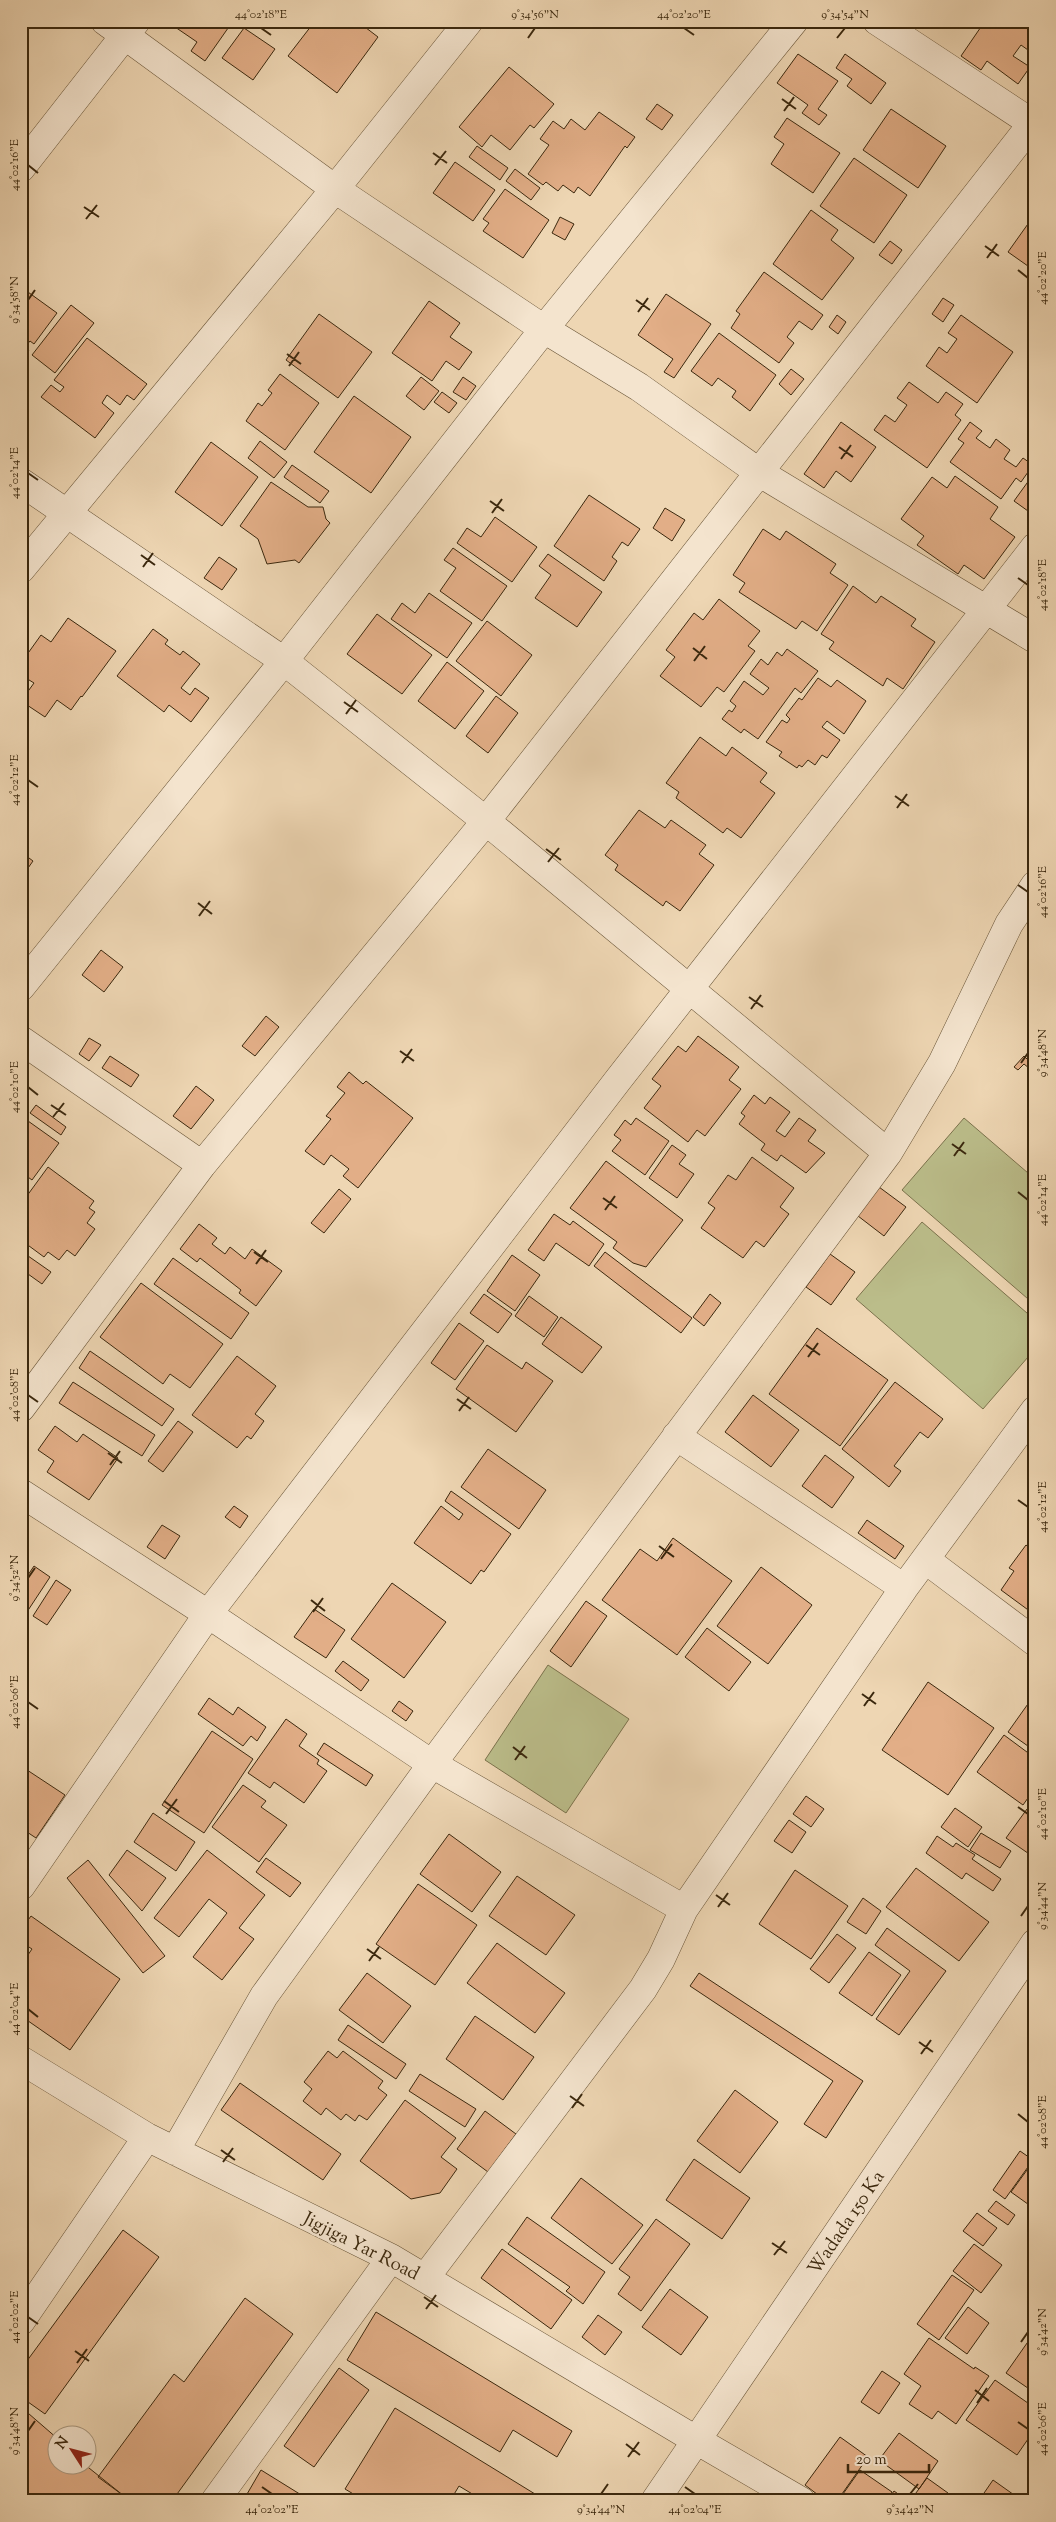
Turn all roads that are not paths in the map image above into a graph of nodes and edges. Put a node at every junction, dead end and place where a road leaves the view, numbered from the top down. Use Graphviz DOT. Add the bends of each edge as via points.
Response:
graph roads {
  1 [pos="470,21"];
  2 [pos="794,21"];
  3 [pos="877,21"];
  4 [pos="122,26"];
  5 [pos="1034,123"];
  6 [pos="21,168"];
  7 [pos="335,189"];
  8 [pos="544,329"];
  9 [pos="760,473"];
  10 [pos="21,482"];
  11 [pos="66,513"];
  12 [pos="1035,548"];
  13 [pos="21,569"];
  14 [pos="986,609"];
  15 [pos="1035,639"];
  16 [pos="284,661"];
  17 [pos="486,822"];
  18 [pos="1035,885"];
  19 [pos="21,987"];
  20 [pos="690,990"];
  21 [pos="21,1040"];
  22 [pos="888,1153"];
  23 [pos="202,1165"];
  24 [pos="21,1408"];
  25 [pos="1035,1410"];
  26 [pos="676,1436"];
  27 [pos="21,1493"];
  28 [pos="926,1560"];
  29 [pos="904,1588"];
  30 [pos="208,1614"];
  31 [pos="1035,1642"];
  32 [pos="432,1764"];
  33 [pos="21,1886"];
  34 [pos="684,1909"];
  35 [pos="1035,1943"];
  36 [pos="21,2060"];
  37 [pos="147,2137"];
  38 [pos="175,2151"];
  39 [pos="391,2258"];
  40 [pos="425,2278"];
  41 [pos="21,2321"];
  42 [pos="696,2440"];
  43 [pos="215,2501"];
  44 [pos="655,2501"];
  45 [pos="801,2501"];
  1 -- 7 [label="street"];
  2 -- 8 [label="street"];
  3 -- 5 [label="street"];
  4 -- 6 [label="street"];
  4 -- 7 [label="street"];
  5 -- 9 [label="street"];
  7 -- 8 [label="street"];
  7 -- 11 [label="street"];
  8 -- 9 [label="street" via="640,387"];
  8 -- 16 [label="street"];
  9 -- 14 [label="street"];
  9 -- 17 [label="street"];
  10 -- 11 [label="street"];
  11 -- 13 [label="street"];
  11 -- 16 [label="street"];
  12 -- 14 [label="street"];
  14 -- 15 [label="street"];
  14 -- 20 [label="street"];
  16 -- 17 [label="street"];
  16 -- 19 [label="street"];
  17 -- 20 [label="street"];
  17 -- 23 [label="street"];
  18 -- 22 [label="street" via="1009,924 942,1063"];
  20 -- 22 [label="street"];
  20 -- 30 [label="street"];
  21 -- 23 [label="street"];
  22 -- 26 [label="street"];
  23 -- 24 [label="street"];
  25 -- 28 [label="street"];
  26 -- 29 [label="street"];
  26 -- 32 [label="street"];
  27 -- 30 [label="street"];
  28 -- 29 [label="street"];
  28 -- 31 [label="street"];
  29 -- 34 [label="street"];
  30 -- 32 [label="street"];
  30 -- 33 [label="street"];
  32 -- 34 [label="street"];
  32 -- 38 [label="street" via="264,1996"];
  34 -- 40 [label="street" via="643,1989"];
  35 -- 42 [label="street, Wadada 150 Ka"];
  36 -- 37 [label="street, Jigjiga Yar Road"];
  37 -- 38 [label="street, Jigjiga Yar Road"];
  37 -- 41 [label="street"];
  38 -- 39 [label="street, Jigjiga Yar Road"];
  39 -- 40 [label="street, Jigjiga Yar Road"];
  39 -- 43 [label="street"];
  40 -- 42 [label="street, Jigjiga Yar Road"];
  42 -- 44 [label="street, Wadada 150 Ka"];
  42 -- 45 [label="street, Jigjiga Yar Road"];
}
